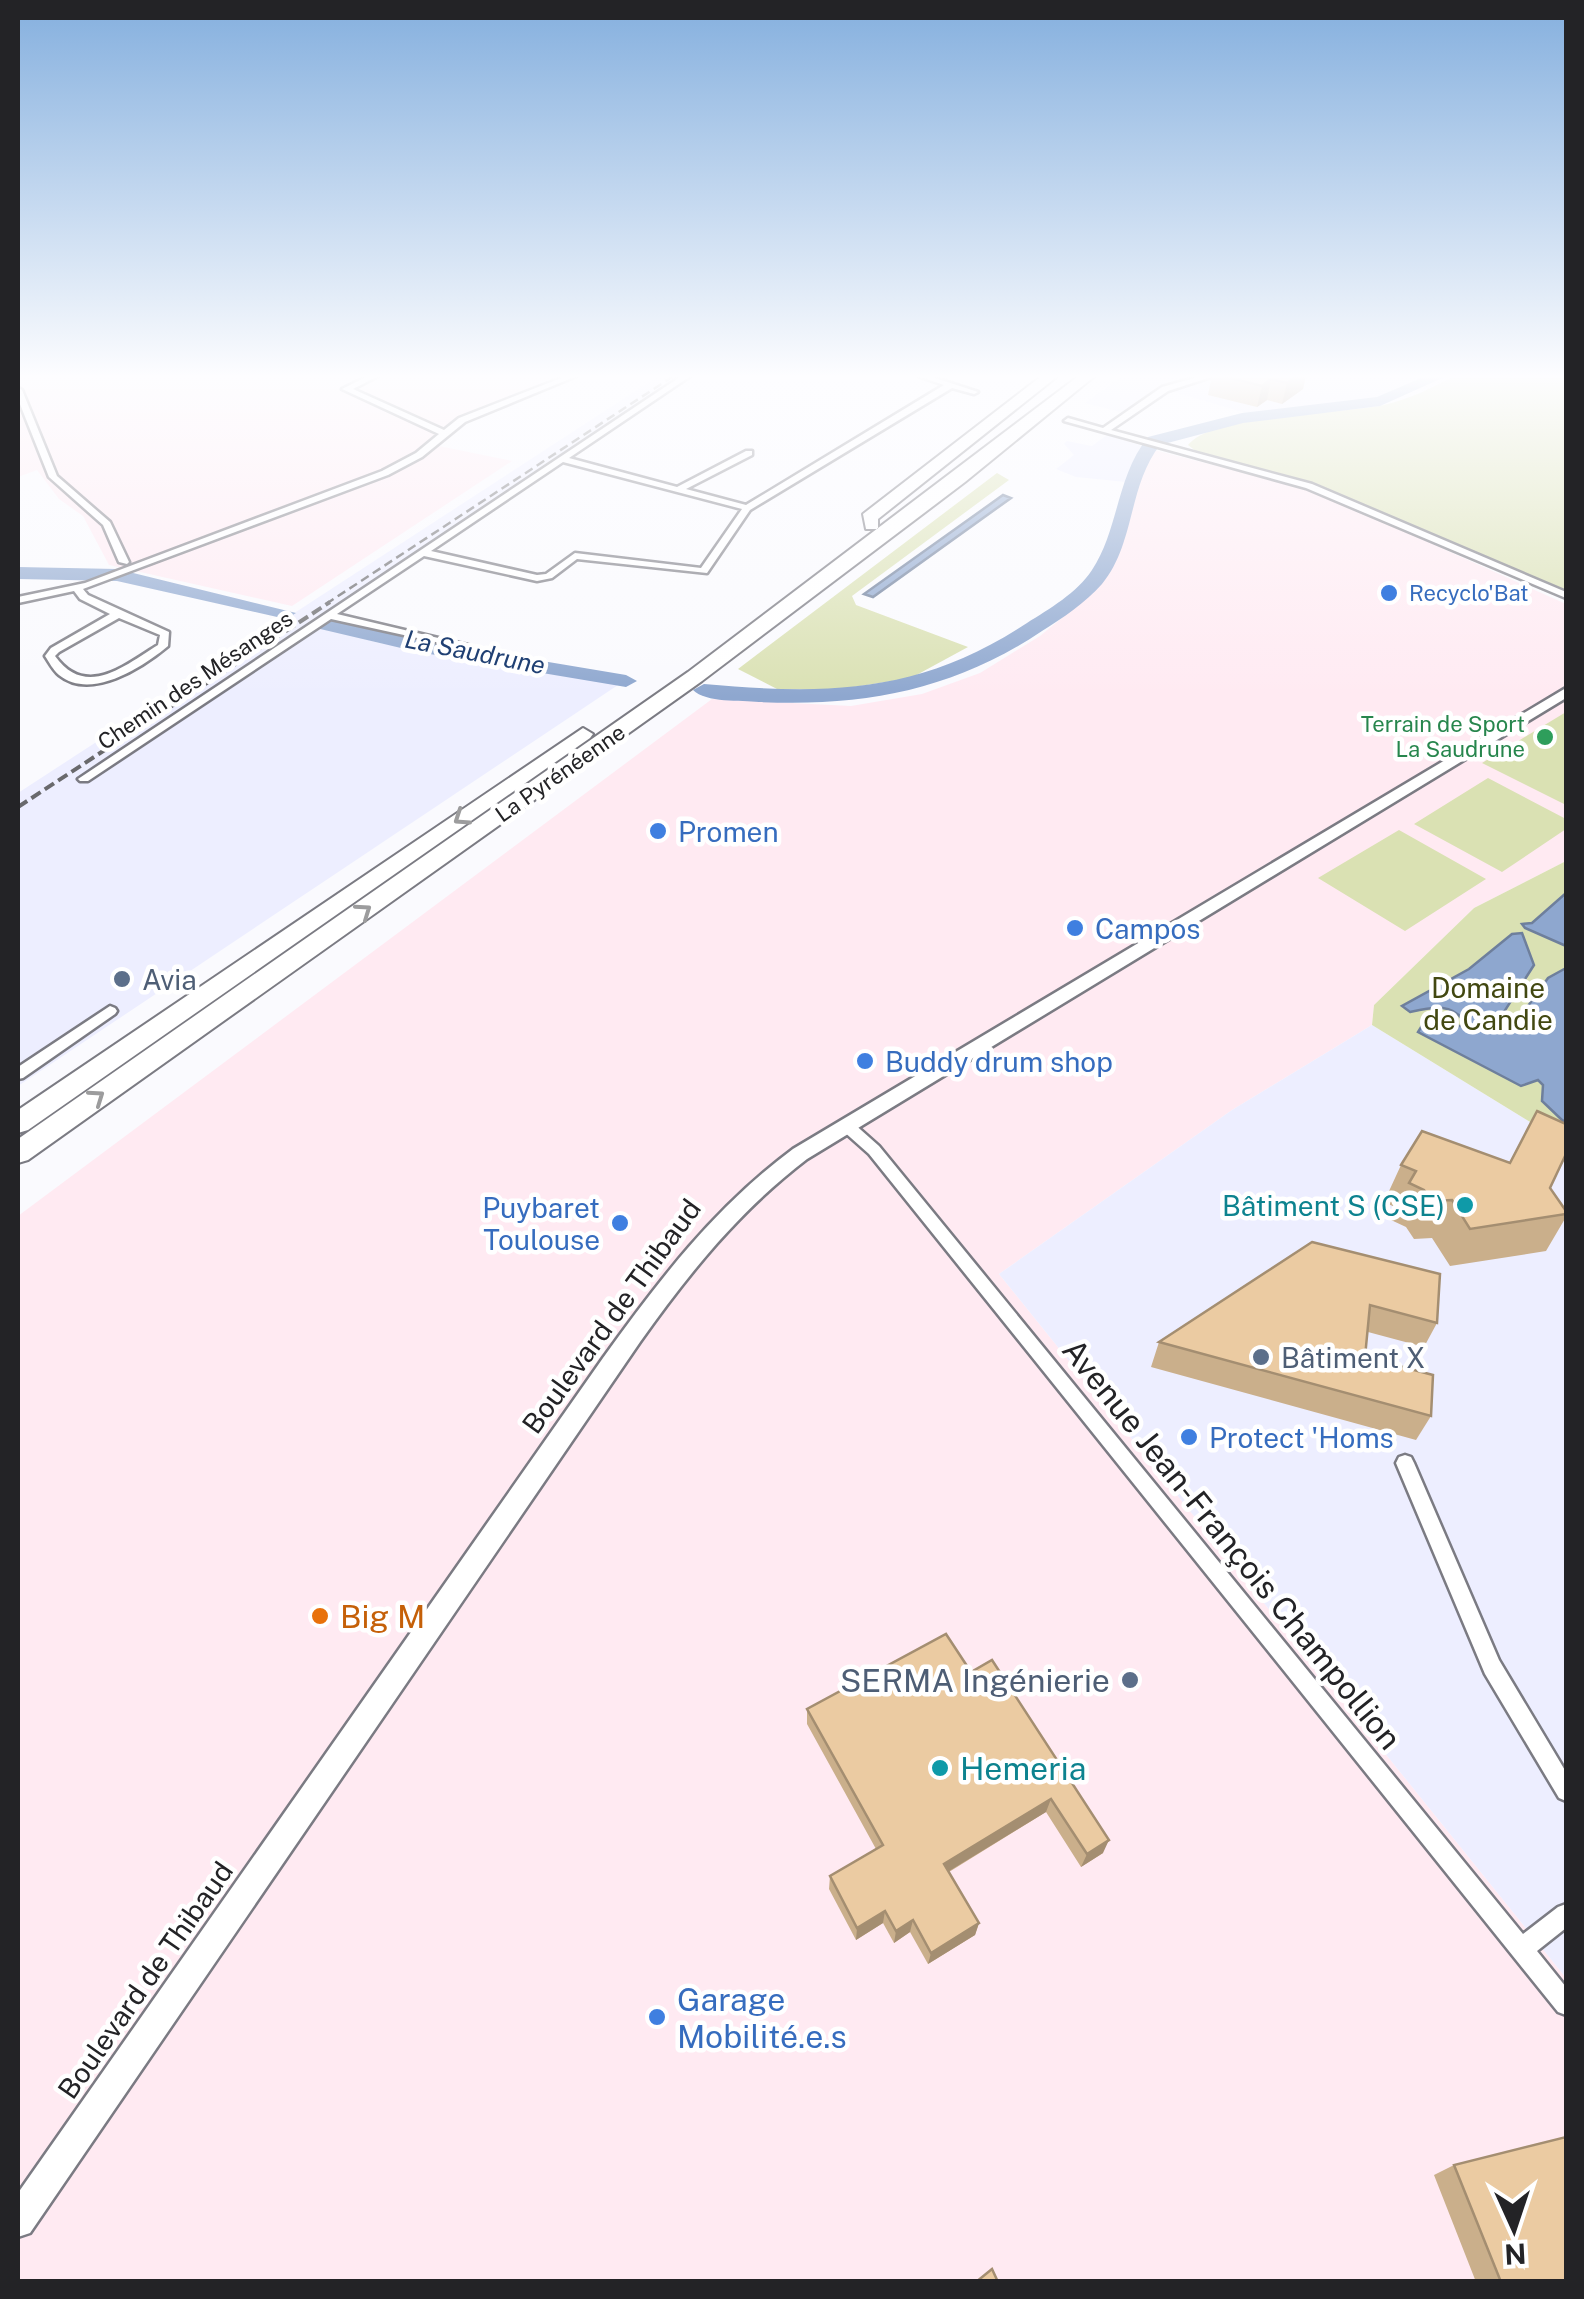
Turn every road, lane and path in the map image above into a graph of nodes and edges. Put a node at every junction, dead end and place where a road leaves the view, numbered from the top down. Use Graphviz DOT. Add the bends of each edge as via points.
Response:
graph roads {
  1 [pos="58,482"];
  2 [pos="359,482"];
  3 [pos="526,482"];
  4 [pos="657,482"];
  5 [pos="691,482"];
  6 [pos="790,482"];
  7 [pos="915,482"];
  8 [pos="927,482"];
  9 [pos="954,482"];
  10 [pos="1295,482"];
  11 [pos="680,488"];
  12 [pos="747,508"];
  13 [pos="872,525"];
  14 [pos="421,552"];
  15 [pos="127,563"];
  16 [pos="78,588"];
  17 [pos="1566,594"];
  18 [pos="18,600"];
  19 [pos="118,614"];
  20 [pos="328,615"];
  21 [pos="468,648"];
  22 [pos="1566,692"];
  23 [pos="84,779"];
  24 [pos="110,1011"];
  25 [pos="18,1074"];
  26 [pos="18,1123"];
  27 [pos="847,1126"];
  28 [pos="18,1153"];
  29 [pos="1405,1463"];
  30 [pos="1566,1790"];
  31 [pos="1566,1915"];
  32 [pos="1522,1949"];
  33 [pos="1566,2004"];
  34 [pos="18,2221"];
  1 -- 15 [label="street" via="97,513"];
  2 -- 15 [label="street"];
  3 -- 14 [label="street, Chemin des Mésanges"];
  4 -- 11 [label="street"];
  5 -- 11 [label="street"];
  6 -- 12 [label="street"];
  7 -- 13 [label="highway" via="869,518"];
  8 -- 13 [label="highway, La Pyrénéenne"];
  28 -- 9 [label="highway, La Pyrénéenne, one-way" via="660,703"];
  10 -- 17 [label="street"];
  11 -- 12 [label="street"];
  12 -- 14 [label="street" via="704,571 575,556 537,578"];
  13 -- 26 [label="highway, La Pyrénéenne, one-way" via="633,700"];
  14 -- 20 [label="street, Chemin des Mésanges"];
  15 -- 16 [label="street"];
  16 -- 18 [label="street"];
  16 -- 19 [label="street"];
  19 -- 19 [label="street" via="55,650 52,663 80,681 96,682 163,646 165,634"];
  20 -- 21 [label="street, Chemin des Mésanges"];
  20 -- 23 [label="street, Chemin des Mésanges"];
  22 -- 27 [label="street, Boulevard de Thibaud"];
  24 -- 25 [label="street"];
  27 -- 32 [label="street, Avenue Jean-François Champollion" via="898,1180"];
  27 -- 34 [label="street, Boulevard de Thibaud" via="775,1171 691,1254"];
  29 -- 30 [label="street" via="1492,1667"];
  31 -- 32 [label="street"];
  32 -- 33 [label="street, Avenue Jean-François Champollion"];
}
